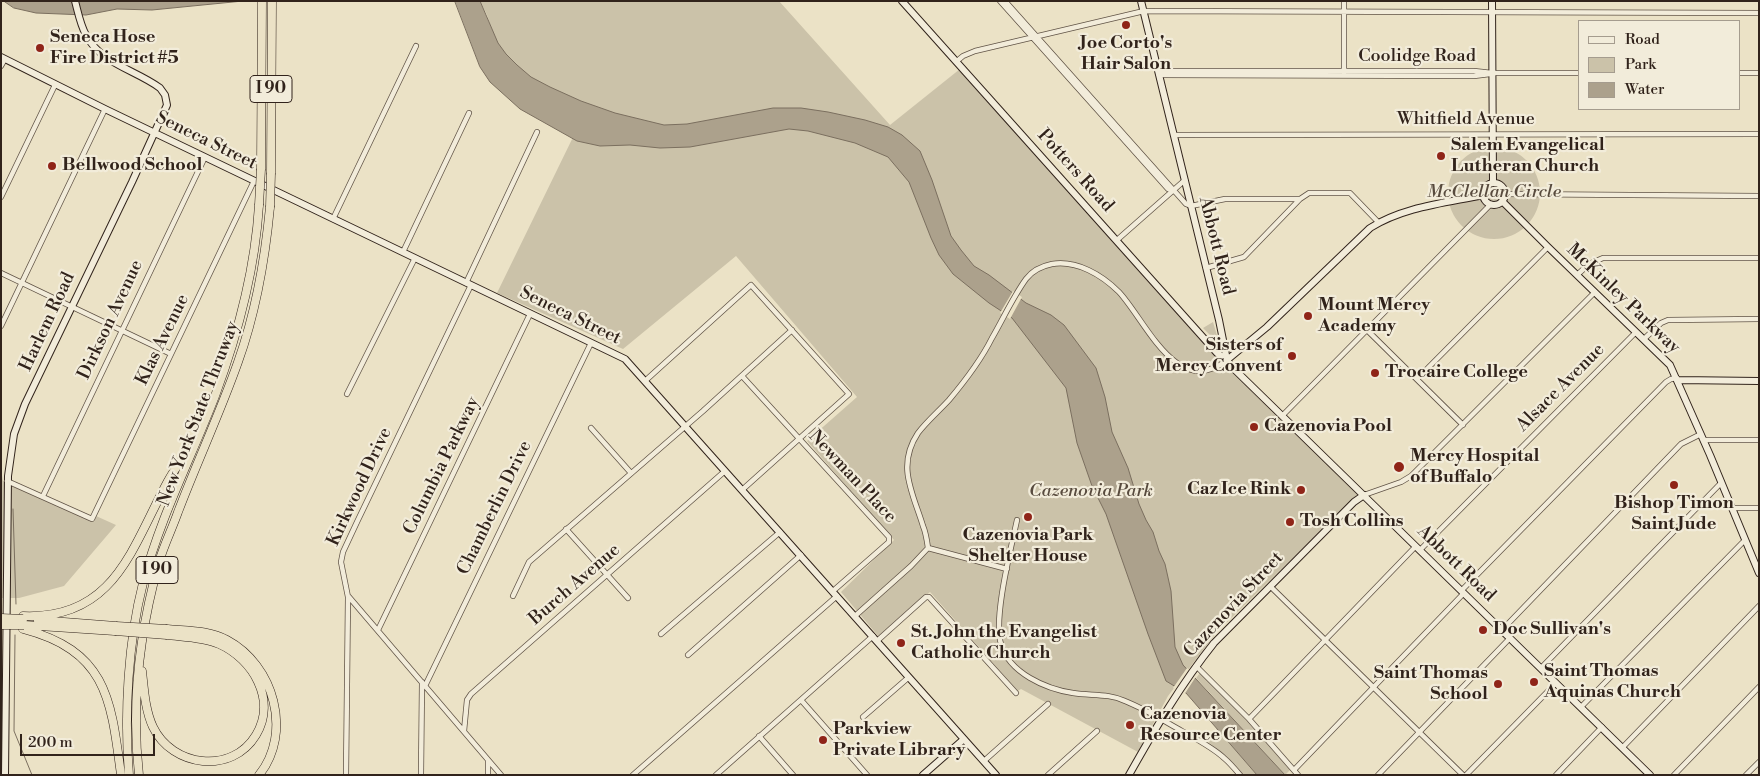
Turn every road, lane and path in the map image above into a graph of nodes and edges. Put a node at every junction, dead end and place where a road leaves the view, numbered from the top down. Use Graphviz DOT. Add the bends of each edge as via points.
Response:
graph roads {
  1 [pos="75,1"];
  2 [pos="902,1"];
  3 [pos="1000,1"];
  4 [pos="1005,1"];
  5 [pos="1141,1"];
  6 [pos="1344,1"];
  7 [pos="1492,1"];
  8 [pos="272,3"];
  9 [pos="262,4"];
  10 [pos="1144,11"];
  11 [pos="1344,12"];
  12 [pos="1492,13"];
  13 [pos="1759,13"];
  14 [pos="1035,38"];
  15 [pos="416,46"];
  16 [pos="3,58"];
  17 [pos="957,62"];
  18 [pos="1,66"];
  19 [pos="1158,73"];
  20 [pos="1344,73"];
  21 [pos="1492,73"];
  22 [pos="1578,73"];
  23 [pos="1740,73"];
  24 [pos="1759,73"];
  25 [pos="55,85"];
  26 [pos="105,109"];
  27 [pos="469,113"];
  28 [pos="537,132"];
  29 [pos="155,133"];
  30 [pos="1493,134"];
  31 [pos="1759,134"];
  32 [pos="1174,135"];
  33 [pos="205,157"];
  34 [pos="254,180"];
  35 [pos="1185,180"];
  36 [pos="1493,183"];
  37 [pos="1173,191"];
  38 [pos="1483,195"];
  39 [pos="1759,196"];
  40 [pos="1,197"];
  41 [pos="1503,197"];
  42 [pos="1300,199"];
  43 [pos="1491,204"];
  44 [pos="1191,206"];
  45 [pos="333,219"];
  46 [pos="1378,223"];
  47 [pos="1117,240"];
  48 [pos="1548,247"];
  49 [pos="403,252"];
  50 [pos="415,258"];
  51 [pos="1759,258"];
  52 [pos="1206,268"];
  53 [pos="1,273"];
  54 [pos="1578,276"];
  55 [pos="22,283"];
  56 [pos="468,284"];
  57 [pos="1595,292"];
  58 [pos="72,308"];
  59 [pos="530,314"];
  60 [pos="1759,320"];
  61 [pos="1,326"];
  62 [pos="792,330"];
  63 [pos="1367,330"];
  64 [pos="121,331"];
  65 [pos="1636,332"];
  66 [pos="1644,339"];
  67 [pos="591,343"];
  68 [pos="171,354"];
  69 [pos="1227,360"];
  70 [pos="742,376"];
  71 [pos="1418,379"];
  72 [pos="1677,379"];
  73 [pos="1759,380"];
  74 [pos="645,381"];
  75 [pos="348,394"];
  76 [pos="1282,416"];
  77 [pos="1463,425"];
  78 [pos="686,426"];
  79 [pos="591,428"];
  80 [pos="200,432"];
  81 [pos="1702,437"];
  82 [pos="799,440"];
  83 [pos="1759,440"];
  84 [pos="725,471"];
  85 [pos="631,473"];
  86 [pos="8,481"];
  87 [pos="1721,483"];
  88 [pos="742,490"];
  89 [pos="1364,495"];
  90 [pos="43,496"];
  91 [pos="1732,508"];
  92 [pos="1759,508"];
  93 [pos="1017,520"];
  94 [pos="566,529"];
  95 [pos="780,532"];
  96 [pos="1745,540"];
  97 [pos="928,548"];
  98 [pos="1418,548"];
  99 [pos="801,555"];
  100 [pos="1007,569"];
  101 [pos="1759,573"];
  102 [pos="608,575"];
  103 [pos="1271,586"];
  104 [pos="1463,592"];
  105 [pos="835,593"];
  106 [pos="514,596"];
  107 [pos="348,597"];
  108 [pos="628,598"];
  109 [pos="1759,606"];
  110 [pos="855,616"];
  111 [pos="1,617"];
  112 [pos="23,623"];
  113 [pos="1,626"];
  114 [pos="378,630"];
  115 [pos="1502,630"];
  116 [pos="167,632"];
  117 [pos="661,634"];
  118 [pos="875,638"];
  119 [pos="1510,638"];
  120 [pos="1325,639"];
  121 [pos="688,655"];
  122 [pos="141,657"];
  123 [pos="1194,668"];
  124 [pos="1541,668"];
  125 [pos="909,677"];
  126 [pos="1556,682"];
  127 [pos="423,684"];
  128 [pos="1374,687"];
  129 [pos="1759,687"];
  130 [pos="1016,693"];
  131 [pos="801,700"];
  132 [pos="1048,704"];
  133 [pos="1582,707"];
  134 [pos="863,717"];
  135 [pos="1160,719"];
  136 [pos="1248,719"];
  137 [pos="1602,727"];
  138 [pos="464,731"];
  139 [pos="1096,731"];
  140 [pos="1419,732"];
  141 [pos="760,736"];
  142 [pos="964,739"];
  143 [pos="1622,748"];
  144 [pos="488,760"];
  145 [pos="984,762"];
  146 [pos="1759,762"];
  147 [pos="1294,770"];
  148 [pos="1649,774"];
  149 [pos="5,775"];
  150 [pos="121,775"];
  151 [pos="129,775"];
  152 [pos="139,775"];
  153 [pos="258,775"];
  154 [pos="346,775"];
  155 [pos="421,775"];
  156 [pos="488,775"];
  157 [pos="501,775"];
  158 [pos="633,775"];
  159 [pos="716,775"];
  160 [pos="793,775"];
  161 [pos="867,775"];
  162 [pos="923,775"];
  163 [pos="996,775"];
  164 [pos="1048,775"];
  165 [pos="1128,775"];
  166 [pos="1240,775"];
  167 [pos="1298,775"];
  168 [pos="1378,775"];
  169 [pos="1463,775"];
  170 [pos="1466,775"];
  171 [pos="1556,775"];
  172 [pos="1674,775"];
  173 [pos="1746,775"];
  1 -- 29 [label="street, Harlem Road" via="86,35 101,54 163,92 167,100 166,110"];
  2 -- 17 [label="street, Potters Road"];
  3 -- 14 [label="street"];
  4 -- 14 [label="street"];
  5 -- 10 [label="street, Abbott Road"];
  6 -- 11 [label="street"];
  7 -- 12 [label="street"];
  8 -- 122 [label="highway, New York State Thruway / I 90, bridge" via="270,207 251,319 238,362 159,560"];
  9 -- 80 [label="highway, New York State Thruway / I 90, bridge" via="257,240 247,296"];
  10 -- 11 [label="street"];
  10 -- 14 [label="street"];
  10 -- 19 [label="street, Abbott Road"];
  11 -- 12 [label="street"];
  11 -- 20 [label="street"];
  12 -- 13 [label="street"];
  12 -- 21 [label="street"];
  14 -- 17 [label="street" via="975,51"];
  14 -- 37 [label="street"];
  15 -- 45 [label="street"];
  16 -- 18 [label="street"];
  16 -- 25 [label="street, Seneca Street"];
  17 -- 47 [label="street, Potters Road"];
  19 -- 20 [label="street, Coolidge Road"];
  19 -- 32 [label="street, Abbott Road"];
  20 -- 21 [label="street, Coolidge Road" via="1483,76"];
  21 -- 22 [label="street, Coolidge Road"];
  21 -- 30 [label="street"];
  23 -- 24 [label="street"];
  25 -- 26 [label="street, Seneca Street"];
  25 -- 40 [label="street"];
  26 -- 29 [label="street, Seneca Street"];
  26 -- 55 [label="street"];
  27 -- 49 [label="street"];
  28 -- 56 [label="street, Kirkwood Drive"];
  29 -- 33 [label="street, Seneca Street"];
  29 -- 58 [label="street, Harlem Road"];
  30 -- 31 [label="street, Whitfield Avenue"];
  30 -- 32 [label="street, Whitfield Avenue"];
  30 -- 36 [label="street"];
  32 -- 35 [label="street, Abbott Road"];
  33 -- 34 [label="street, Seneca Street"];
  33 -- 64 [label="street, Dirkson Avenue"];
  34 -- 45 [label="street, Seneca Street"];
  34 -- 68 [label="street, Klas Avenue"];
  35 -- 37 [label="street"];
  35 -- 44 [label="street, Abbott Road"];
  36 -- 38 [label="street" via="1486,186"];
  36 -- 41 [label="street" via="1502,187"];
  37 -- 44 [label="street"];
  37 -- 47 [label="street"];
  38 -- 43 [label="street"];
  38 -- 46 [label="street" via="1404,212"];
  39 -- 41 [label="street"];
  41 -- 43 [label="street" via="1498,204"];
  41 -- 48 [label="street, McKinley Parkway"];
  42 -- 44 [label="street" via="1225,199"];
  42 -- 46 [label="street" via="1309,193 1350,193"];
  42 -- 52 [label="street" via="1244,257"];
  43 -- 63 [label="street"];
  44 -- 52 [label="street, Abbott Road"];
  45 -- 49 [label="street, Seneca Street"];
  46 -- 69 [label="street"];
  47 -- 69 [label="street, Potters Road" via="1217,353"];
  48 -- 54 [label="street, McKinley Parkway"];
  48 -- 71 [label="street"];
  49 -- 50 [label="street, Seneca Street"];
  50 -- 56 [label="street, Seneca Street"];
  50 -- 75 [label="street"];
  51 -- 54 [label="street" via="1603,258 1589,264"];
  52 -- 69 [label="street, Abbott Road"];
  53 -- 55 [label="street"];
  54 -- 57 [label="street, McKinley Parkway"];
  55 -- 58 [label="street"];
  55 -- 61 [label="street"];
  56 -- 59 [label="street, Seneca Street"];
  56 -- 107 [label="street, Kirkwood Drive" via="343,552 342,567"];
  57 -- 65 [label="street, McKinley Parkway"];
  57 -- 77 [label="street"];
  58 -- 64 [label="street"];
  58 -- 86 [label="street, Harlem Road" via="19,418 11,445"];
  59 -- 67 [label="street, Seneca Street"];
  59 -- 114 [label="street, Columbia Parkway"];
  60 -- 66 [label="street" via="1668,320"];
  62 -- 70 [label="street"];
  62 -- 74 [label="street" via="751,285"];
  62 -- 82 [label="street" via="849,394"];
  63 -- 71 [label="street"];
  63 -- 76 [label="street"];
  64 -- 68 [label="street"];
  64 -- 90 [label="street, Dirkson Avenue"];
  65 -- 66 [label="street, McKinley Parkway"];
  65 -- 98 [label="street, Alsace Avenue"];
  66 -- 72 [label="street, McKinley Parkway" via="1670,365"];
  67 -- 74 [label="street, Seneca Street" via="625,359"];
  67 -- 127 [label="street, Chamberlin Drive"];
  68 -- 90 [label="street, Klas Avenue" via="92,519"];
  69 -- 76 [label="street, Abbott Road"];
  69 -- 97 [label="street" via="1205,372 1172,360 1120,294 1102,277 1073,265 1040,268 1026,279 991,341 965,379 918,434 908,456 907,478"];
  70 -- 78 [label="street"];
  70 -- 82 [label="street, Newman Place"];
  71 -- 77 [label="street"];
  72 -- 73 [label="street"];
  72 -- 81 [label="street, McKinley Parkway"];
  72 -- 104 [label="street" via="1666,382"];
  74 -- 78 [label="street, Seneca Street"];
  76 -- 89 [label="street, Abbott Road"];
  77 -- 89 [label="street" via="1411,476"];
  78 -- 84 [label="street, Seneca Street"];
  78 -- 85 [label="street"];
  79 -- 85 [label="street"];
  80 -- 112 [label="highway" via="169,480 125,565 107,587 72,610"];
  80 -- 151 [label="highway, New York State Thruway / I 90" via="161,526 143,584 132,645 127,708"];
  81 -- 83 [label="street"];
  81 -- 87 [label="street, McKinley Parkway"];
  81 -- 115 [label="street" via="1681,444"];
  82 -- 88 [label="street"];
  82 -- 105 [label="street, Newman Place" via="889,537 889,542"];
  84 -- 88 [label="street, Seneca Street"];
  84 -- 102 [label="street, Burch Avenue"];
  85 -- 94 [label="street"];
  86 -- 90 [label="street"];
  86 -- 149 [label="street, Harlem Road"];
  87 -- 91 [label="street, McKinley Parkway"];
  87 -- 124 [label="street"];
  88 -- 95 [label="street, Seneca Street"];
  89 -- 98 [label="street, Abbott Road"];
  89 -- 103 [label="street, Cazenovia Street"];
  91 -- 92 [label="street"];
  91 -- 96 [label="street, McKinley Parkway"];
  93 -- 100 [label="street"];
  94 -- 102 [label="street"];
  94 -- 106 [label="street" via="529,562"];
  95 -- 99 [label="street, Seneca Street"];
  95 -- 117 [label="street"];
  96 -- 101 [label="street, McKinley Parkway"];
  96 -- 133 [label="street"];
  97 -- 100 [label="street"];
  97 -- 110 [label="street"];
  98 -- 104 [label="street, Abbott Road"];
  98 -- 120 [label="street, Alsace Avenue"];
  99 -- 105 [label="street, Seneca Street"];
  99 -- 121 [label="street"];
  100 -- 135 [label="street" via="999,638 1012,664 1052,688 1125,700"];
  102 -- 108 [label="street"];
  102 -- 138 [label="street, Burch Avenue" via="471,694 467,700"];
  103 -- 120 [label="street"];
  103 -- 123 [label="street, Cazenovia Street" via="1214,643"];
  104 -- 115 [label="street, Abbott Road"];
  104 -- 128 [label="street"];
  105 -- 110 [label="street, Seneca Street"];
  105 -- 158 [label="street"];
  107 -- 114 [label="street"];
  107 -- 154 [label="street, Kirkwood Drive"];
  109 -- 143 [label="street"];
  110 -- 118 [label="street, Seneca Street"];
  111 -- 112 [label="highway, bridge"];
  112 -- 113 [label="highway, bridge"];
  112 -- 116 [label="highway, bridge"];
  112 -- 150 [label="highway" via="73,651 98,679 110,705"];
  114 -- 127 [label="street"];
  115 -- 119 [label="street, Abbott Road"];
  116 -- 122 [label="highway" via="218,644 232,651 256,676 262,691 263,713 256,735 247,746 226,758 200,762 173,752 160,738 149,716"];
  116 -- 153 [label="highway" via="198,631 226,640 250,658 265,677 274,702 276,728 270,757"];
  118 -- 125 [label="street, Seneca Street"];
  118 -- 130 [label="street" via="929,597"];
  118 -- 131 [label="street"];
  119 -- 124 [label="street, Abbott Road"];
  119 -- 140 [label="street"];
  120 -- 128 [label="street"];
  120 -- 136 [label="street, Alsace Avenue"];
  122 -- 152 [label="highway, New York State Thruway / I 90" via="136,694"];
  123 -- 135 [label="street, Cazenovia Street"];
  123 -- 136 [label="street"];
  124 -- 126 [label="street, Abbott Road"];
  125 -- 134 [label="street"];
  125 -- 142 [label="street, Seneca Street"];
  126 -- 133 [label="street, Abbott Road"];
  126 -- 170 [label="street"];
  127 -- 138 [label="street"];
  127 -- 155 [label="street, Chamberlin Drive"];
  128 -- 140 [label="street"];
  128 -- 147 [label="street"];
  129 -- 172 [label="street"];
  131 -- 141 [label="street"];
  131 -- 161 [label="street"];
  132 -- 145 [label="street"];
  133 -- 137 [label="street, Abbott Road"];
  135 -- 165 [label="street, Cazenovia Street"];
  135 -- 166 [label="street" via="1210,747"];
  136 -- 147 [label="street"];
  137 -- 143 [label="street, Abbott Road"];
  137 -- 171 [label="street"];
  138 -- 144 [label="street"];
  139 -- 164 [label="street"];
  140 -- 168 [label="street"];
  140 -- 169 [label="street"];
  141 -- 159 [label="street"];
  141 -- 160 [label="street"];
  142 -- 145 [label="street, Seneca Street"];
  142 -- 162 [label="street"];
  143 -- 148 [label="street, Abbott Road"];
  144 -- 156 [label="street"];
  144 -- 157 [label="street"];
  145 -- 163 [label="street, Seneca Street"];
  146 -- 173 [label="street"];
  147 -- 167 [label="street"];
}
